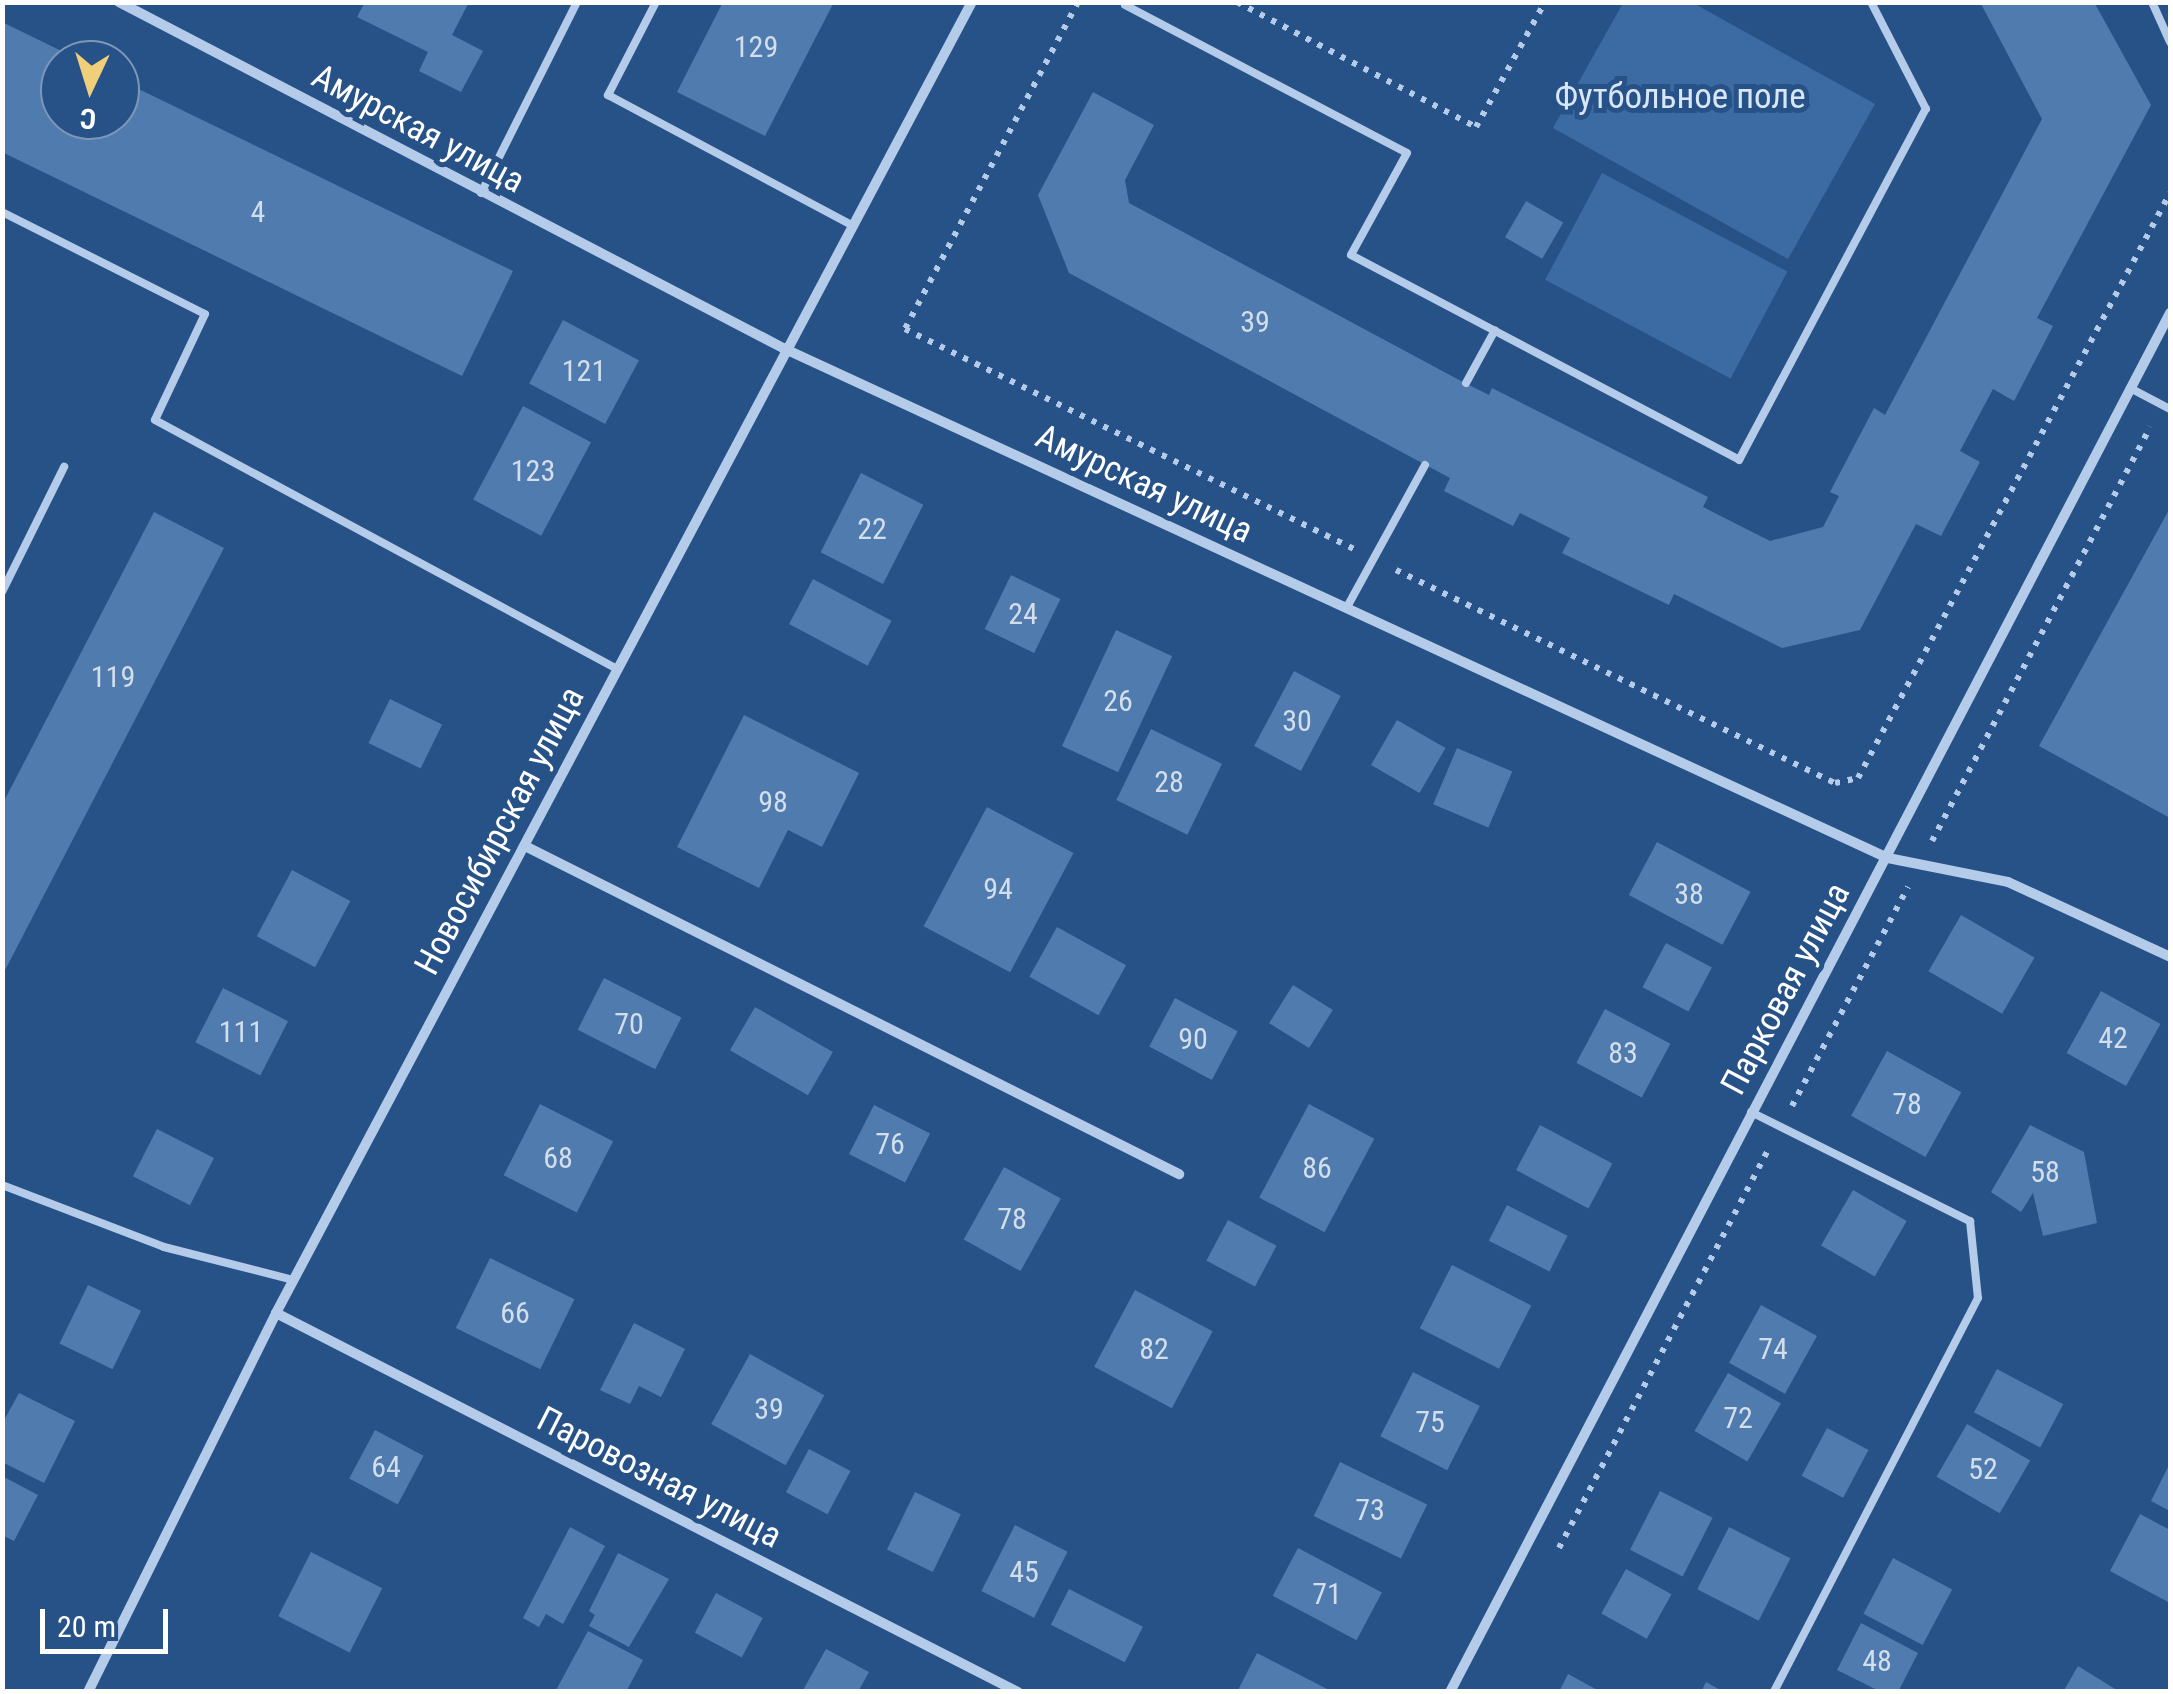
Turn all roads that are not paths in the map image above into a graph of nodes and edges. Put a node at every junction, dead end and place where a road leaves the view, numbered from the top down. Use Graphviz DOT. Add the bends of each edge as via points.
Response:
graph roads {
  1 [pos="119,2"];
  2 [pos="577,2"];
  3 [pos="656,2"];
  4 [pos="972,2"];
  5 [pos="1871,2"];
  6 [pos="2152,2"];
  7 [pos="1125,5"];
  8 [pos="2170,42"];
  9 [pos="481,193"];
  10 [pos="2,212"];
  11 [pos="850,224"];
  12 [pos="2170,313"];
  13 [pos="1495,330"];
  14 [pos="784,348"];
  15 [pos="1466,384"];
  16 [pos="2130,388"];
  17 [pos="2166,407"];
  18 [pos="1425,465"];
  19 [pos="64,467"];
  20 [pos="2,592"];
  21 [pos="1347,608"];
  22 [pos="617,669"];
  23 [pos="525,846"];
  24 [pos="1888,858"];
  25 [pos="2170,957"];
  26 [pos="1751,1112"];
  27 [pos="1178,1174"];
  28 [pos="2,1185"];
  29 [pos="294,1280"];
  30 [pos="276,1313"];
  31 [pos="88,1692"];
  32 [pos="1018,1692"];
  33 [pos="1450,1692"];
  34 [pos="1774,1692"];
  1 -- 9 [label="street, Амурская улица"];
  2 -- 9 [label="lane"];
  3 -- 11 [label="lane" via="608,96"];
  4 -- 11 [label="street, Новосибирская улица"];
  5 -- 13 [label="lane" via="1926,108 1739,460"];
  6 -- 8 [label="lane"];
  7 -- 13 [label="lane" via="1406,153 1352,256"];
  9 -- 14 [label="street, Амурская улица"];
  10 -- 22 [label="lane" via="205,314 155,420"];
  11 -- 14 [label="street, Новосибирская улица"];
  12 -- 16 [label="street, Парковая улица"];
  13 -- 15 [label="lane"];
  14 -- 21 [label="street, Амурская улица"];
  14 -- 22 [label="street, Новосибирская улица"];
  16 -- 17 [label="lane"];
  16 -- 24 [label="street, Парковая улица"];
  18 -- 21 [label="lane"];
  19 -- 20 [label="lane"];
  21 -- 24 [label="street, Амурская улица"];
  22 -- 23 [label="street, Новосибирская улица"];
  23 -- 27 [label="street"];
  23 -- 29 [label="street, Новосибирская улица"];
  24 -- 25 [label="street, Амурская улица" via="2008,882"];
  24 -- 26 [label="street, Парковая улица"];
  26 -- 33 [label="street, Парковая улица"];
  26 -- 34 [label="lane" via="1970,1221 1978,1298"];
  28 -- 29 [label="lane" via="164,1247"];
  29 -- 30 [label="street, Новосибирская улица"];
  30 -- 31 [label="street, Новосибирская улица"];
  30 -- 32 [label="street, Паровозная улица"];
}
